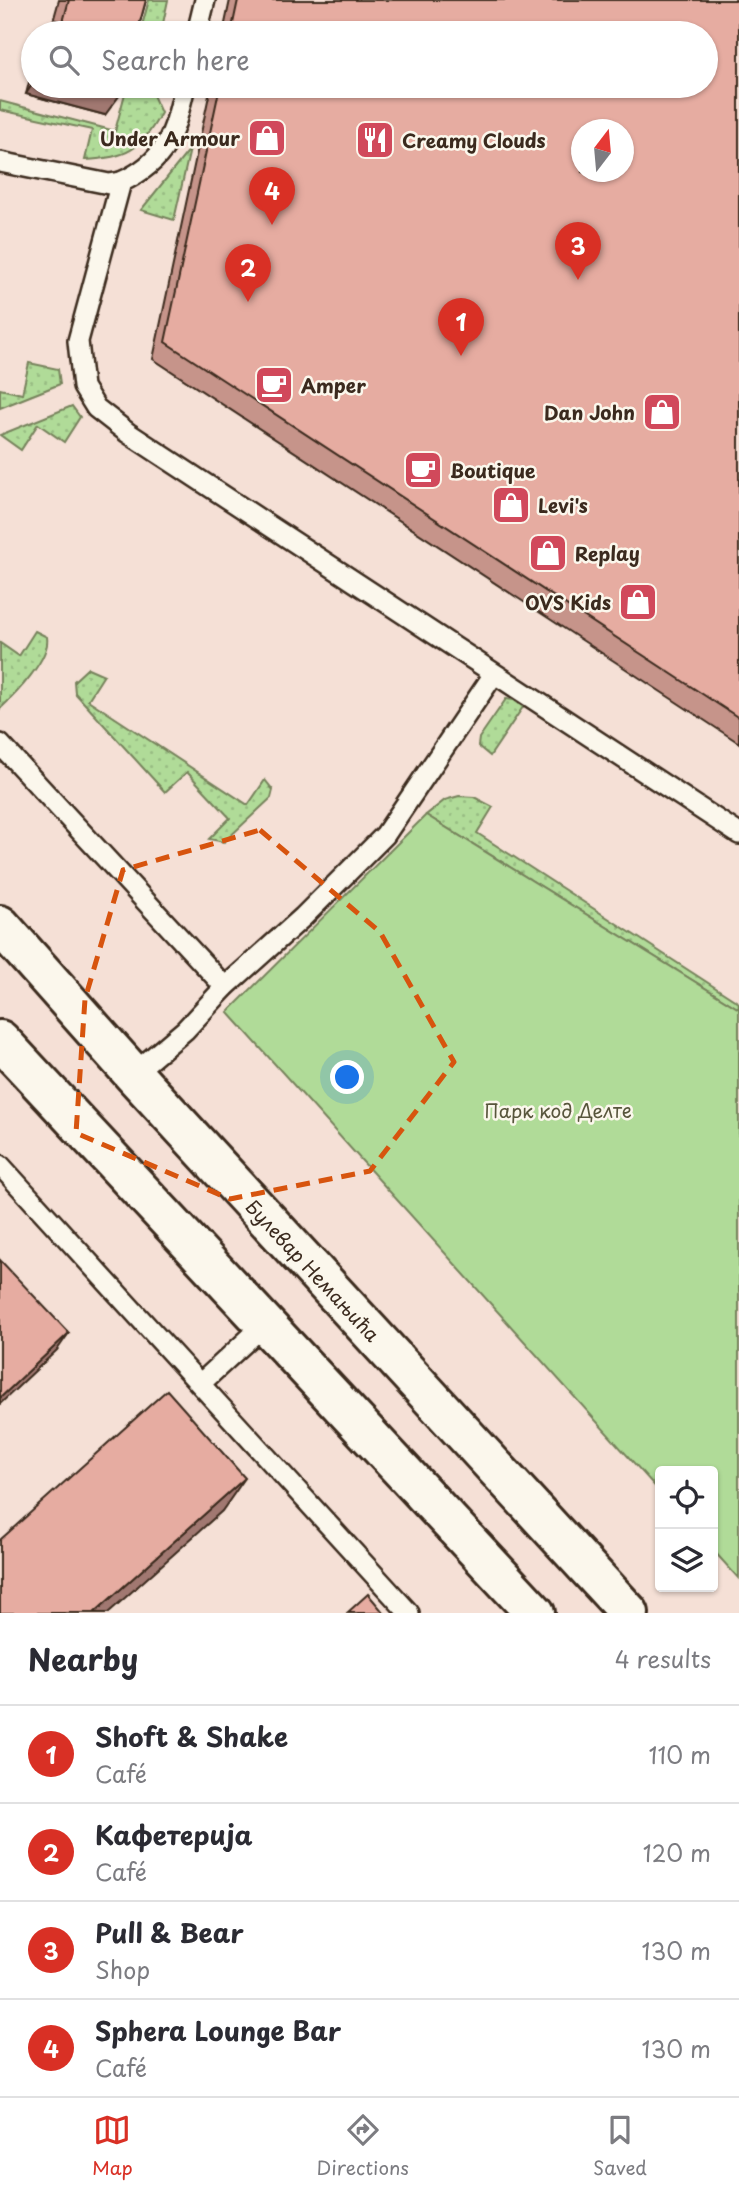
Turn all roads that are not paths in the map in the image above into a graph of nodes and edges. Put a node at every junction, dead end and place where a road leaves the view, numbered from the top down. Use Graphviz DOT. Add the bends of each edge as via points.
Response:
graph roads {
  1 [pos="205,0"];
  2 [pos="200,21"];
  3 [pos="182,98"];
  4 [pos="0,162"];
  5 [pos="121,181"];
  6 [pos="494,674"];
  7 [pos="0,744"];
  8 [pos="739,835"];
  9 [pos="0,925"];
  10 [pos="225,987"];
  11 [pos="0,1041"];
  12 [pos="133,1074"];
  13 [pos="0,1165"];
  14 [pos="265,1324"];
  15 [pos="201,1383"];
  16 [pos="410,1613"];
  17 [pos="534,1613"];
  18 [pos="629,1613"];
  1 -- 2 [label="lane"];
  3 -- 5 [label="lane" via="173,137 145,168"];
  4 -- 5 [label="lane" via="109,184"];
  5 -- 6 [label="lane" via="78,341 83,387 96,408"];
  6 -- 8 [label="lane"];
  6 -- 10 [label="lane" via="385,835"];
  7 -- 10 [label="lane"];
  9 -- 12 [label="street, Булевар Немањића"];
  10 -- 12 [label="lane" via="200,1016"];
  11 -- 14 [label="street"];
  12 -- 18 [label="street, Булевар Немањића"];
  13 -- 15 [label="lane"];
  14 -- 15 [label="lane"];
  14 -- 17 [label="street"];
  15 -- 16 [label="lane"];
}
